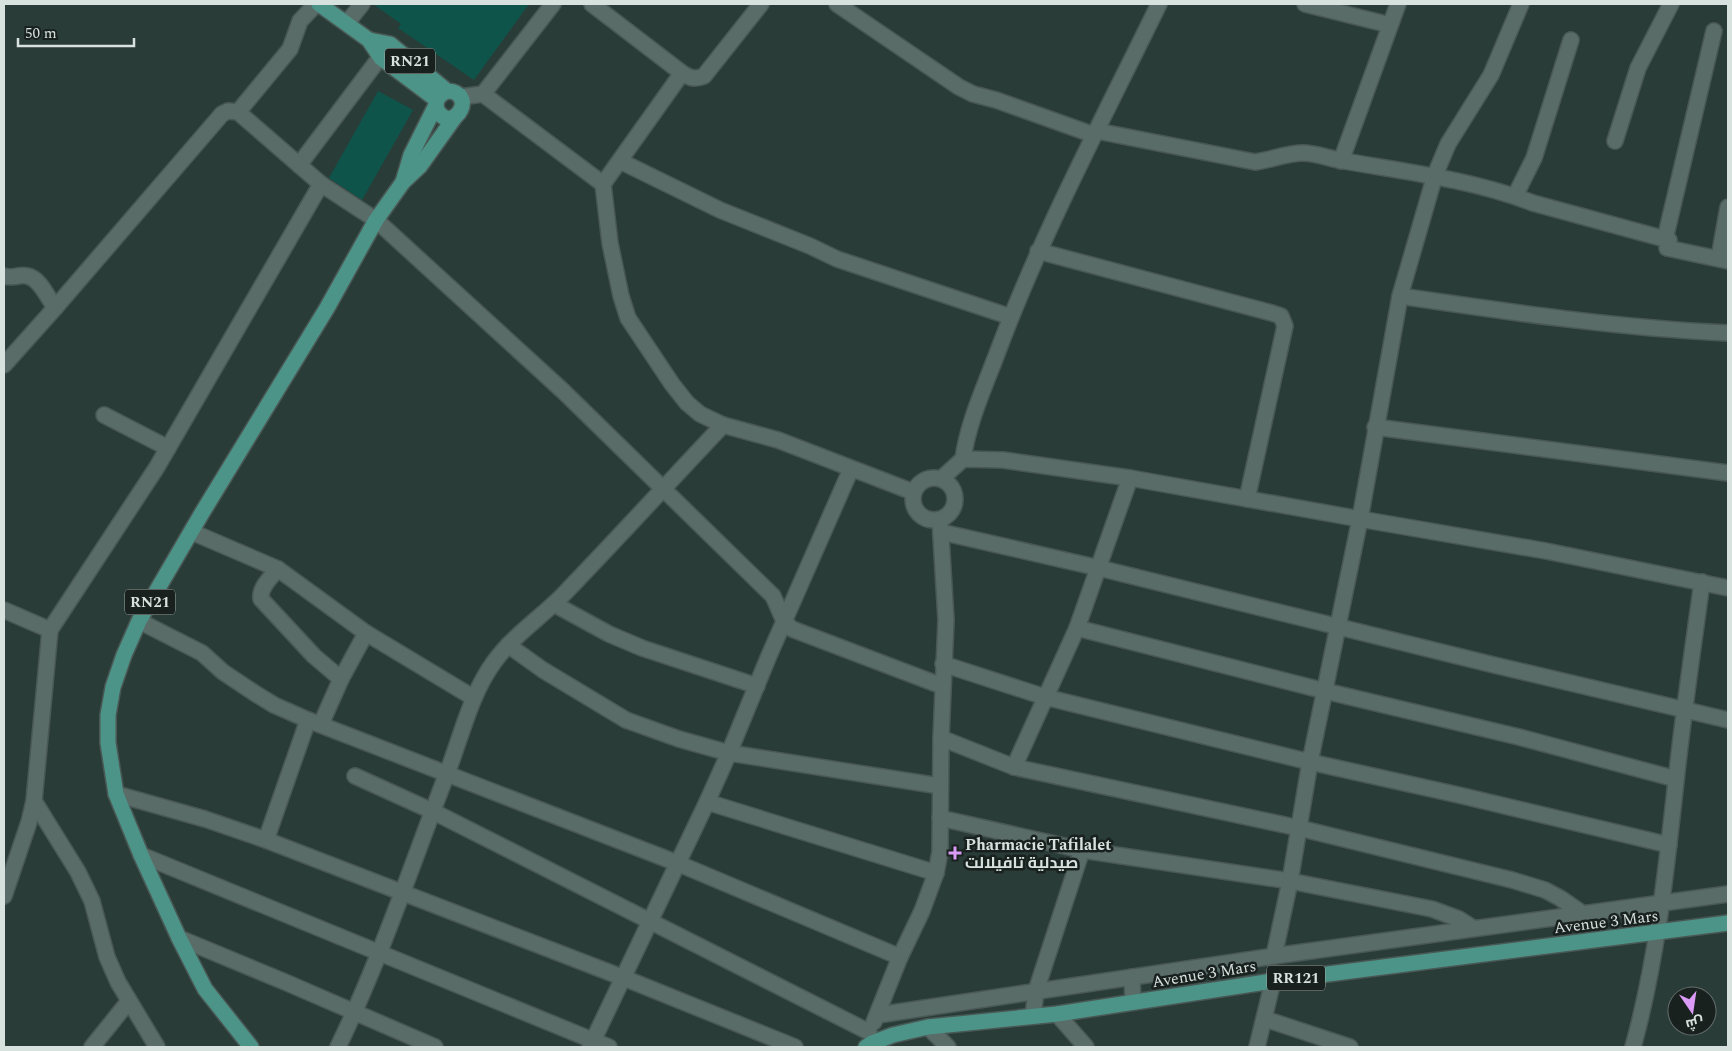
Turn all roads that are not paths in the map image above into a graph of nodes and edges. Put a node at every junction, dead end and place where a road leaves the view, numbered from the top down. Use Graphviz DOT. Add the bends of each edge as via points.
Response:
graph roads {
  1 [pos="317,4"];
  2 [pos="362,4"];
  3 [pos="553,4"];
  4 [pos="592,4"];
  5 [pos="761,4"];
  6 [pos="838,4"];
  7 [pos="1159,4"];
  8 [pos="1305,4"];
  9 [pos="1398,4"];
  10 [pos="1522,4"];
  11 [pos="1671,4"];
  12 [pos="347,23"];
  13 [pos="1390,25"];
  14 [pos="1714,31"];
  15 [pos="369,40"];
  16 [pos="1571,40"];
  17 [pos="390,44"];
  18 [pos="381,58"];
  19 [pos="682,73"];
  20 [pos="483,94"];
  21 [pos="445,98"];
  22 [pos="238,112"];
  23 [pos="455,117"];
  24 [pos="1096,133"];
  25 [pos="1615,141"];
  26 [pos="620,160"];
  27 [pos="1341,161"];
  28 [pos="299,165"];
  29 [pos="1435,176"];
  30 [pos="402,182"];
  31 [pos="321,184"];
  32 [pos="603,184"];
  33 [pos="1515,196"];
  34 [pos="1728,207"];
  35 [pos="376,220"];
  36 [pos="1665,239"];
  37 [pos="1038,251"];
  38 [pos="1724,259"];
  39 [pos="4,276"];
  40 [pos="1400,296"];
  41 [pos="55,308"];
  42 [pos="1011,317"];
  43 [pos="1728,333"];
  44 [pos="4,365"];
  45 [pos="104,415"];
  46 [pos="723,425"];
  47 [pos="1375,427"];
  48 [pos="168,448"];
  49 [pos="963,459"];
  50 [pos="851,469"];
  51 [pos="1728,473"];
  52 [pos="1130,478"];
  53 [pos="941,479"];
  54 [pos="663,488"];
  55 [pos="913,492"];
  56 [pos="1247,499"];
  57 [pos="1360,520"];
  58 [pos="941,526"];
  59 [pos="192,532"];
  60 [pos="278,568"];
  61 [pos="1099,568"];
  62 [pos="1702,582"];
  63 [pos="1728,588"];
  64 [pos="554,604"];
  65 [pos="4,610"];
  66 [pos="139,621"];
  67 [pos="784,621"];
  68 [pos="1337,625"];
  69 [pos="1077,628"];
  70 [pos="50,630"];
  71 [pos="366,633"];
  72 [pos="508,645"];
  73 [pos="943,664"];
  74 [pos="341,679"];
  75 [pos="757,686"];
  76 [pos="942,686"];
  77 [pos="1325,692"];
  78 [pos="1045,697"];
  79 [pos="474,698"];
  80 [pos="1685,710"];
  81 [pos="1728,720"];
  82 [pos="314,722"];
  83 [pos="941,738"];
  84 [pos="729,753"];
  85 [pos="1310,762"];
  86 [pos="1014,767"];
  87 [pos="447,773"];
  88 [pos="355,776"];
  89 [pos="1676,779"];
  90 [pos="940,786"];
  91 [pos="116,794"];
  92 [pos="34,801"];
  93 [pos="707,802"];
  94 [pos="432,811"];
  95 [pos="940,818"];
  96 [pos="1299,828"];
  97 [pos="266,840"];
  98 [pos="1669,845"];
  99 [pos="1082,850"];
  100 [pos="141,856"];
  101 [pos="677,863"];
  102 [pos="936,873"];
  103 [pos="1290,881"];
  104 [pos="402,892"];
  105 [pos="4,893"];
  106 [pos="1728,894"];
  107 [pos="1662,902"];
  108 [pos="1583,914"];
  109 [pos="651,920"];
  110 [pos="1728,923"];
  111 [pos="1473,928"];
  112 [pos="1658,932"];
  113 [pos="179,938"];
  114 [pos="378,952"];
  115 [pos="1274,956"];
  116 [pos="900,957"];
  117 [pos="1132,977"];
  118 [pos="624,978"];
  119 [pos="1272,981"];
  120 [pos="1036,991"];
  121 [pos="129,1001"];
  122 [pos="1133,1002"];
  123 [pos="354,1013"];
  124 [pos="1057,1014"];
  125 [pos="878,1015"];
  126 [pos="1032,1016"];
  127 [pos="1265,1019"];
  128 [pos="928,1027"];
  129 [pos="869,1032"];
  130 [pos="591,1044"];
  131 [pos="92,1047"];
  132 [pos="157,1047"];
  133 [pos="251,1047"];
  134 [pos="338,1047"];
  135 [pos="435,1047"];
  136 [pos="609,1047"];
  137 [pos="795,1047"];
  138 [pos="861,1047"];
  139 [pos="866,1047"];
  140 [pos="948,1047"];
  141 [pos="1086,1047"];
  142 [pos="1257,1047"];
  143 [pos="1350,1047"];
  144 [pos="1633,1047"];
  1 -- 12 [label="main road, RN21"];
  1 -- 22 [label="street" via="300,21 290,49"];
  2 -- 12 [label="street"];
  3 -- 20 [label="street"];
  4 -- 19 [label="street"];
  5 -- 19 [label="street" via="704,76 697,79"];
  6 -- 24 [label="street" via="959,87"];
  7 -- 24 [label="street"];
  8 -- 13 [label="street"];
  9 -- 13 [label="street"];
  10 -- 29 [label="street" via="1491,75 1448,144"];
  11 -- 25 [label="street" via="1638,68"];
  12 -- 15 [label="main road, RN21"];
  13 -- 27 [label="street"];
  14 -- 36 [label="street"];
  15 -- 17 [label="main road, RN21"];
  15 -- 18 [label="main road, RN21"];
  16 -- 33 [label="street" via="1534,158"];
  17 -- 18 [label="street"];
  17 -- 21 [label="main road, RN21"];
  18 -- 21 [label="main road, RN21"];
  18 -- 28 [label="street"];
  19 -- 26 [label="street"];
  20 -- 21 [label="street"];
  20 -- 32 [label="street"];
  21 -- 23 [label="main road, RN21" via="462,108"];
  21 -- 23 [label="main road, RN21" via="439,113"];
  21 -- 30 [label="main road, RN21" via="411,155"];
  22 -- 28 [label="street"];
  22 -- 41 [label="street" via="222,114"];
  23 -- 30 [label="main road, RN21" via="420,166"];
  24 -- 27 [label="street" via="1254,162 1301,153"];
  24 -- 37 [label="street"];
  26 -- 32 [label="street"];
  26 -- 42 [label="street" via="720,210 837,260"];
  27 -- 29 [label="street"];
  28 -- 31 [label="street"];
  29 -- 33 [label="street"];
  29 -- 40 [label="street"];
  30 -- 35 [label="main road, RN21"];
  31 -- 35 [label="street"];
  31 -- 48 [label="street"];
  32 -- 46 [label="street" via="610,242 628,318 687,403 700,414"];
  33 -- 36 [label="street"];
  34 -- 38 [label="street"];
  35 -- 54 [label="street" via="563,391"];
  35 -- 59 [label="main road, RN21"];
  36 -- 38 [label="street" via="1669,240 1668,248"];
  37 -- 42 [label="street"];
  37 -- 56 [label="street" via="1281,316 1285,326"];
  39 -- 41 [label="street" via="34,279"];
  40 -- 43 [label="street" via="1619,326"];
  40 -- 47 [label="street"];
  41 -- 44 [label="street"];
  42 -- 49 [label="street" via="969,430"];
  45 -- 48 [label="street"];
  46 -- 50 [label="street" via="778,440"];
  46 -- 54 [label="street"];
  47 -- 51 [label="street"];
  47 -- 57 [label="street"];
  48 -- 70 [label="street"];
  49 -- 52 [label="street" via="1003,460"];
  49 -- 53 [label="street"];
  50 -- 55 [label="street"];
  50 -- 67 [label="street"];
  52 -- 56 [label="street"];
  52 -- 61 [label="street"];
  53 -- 55 [label="street" via="927,479"];
  53 -- 58 [label="street" via="951,487 956,499"];
  54 -- 64 [label="street"];
  54 -- 67 [label="street" via="772,596"];
  55 -- 58 [label="street" via="912,500 918,514"];
  56 -- 57 [label="street"];
  57 -- 62 [label="street" via="1546,551"];
  57 -- 68 [label="street"];
  58 -- 61 [label="street"];
  58 -- 73 [label="street" via="946,620"];
  59 -- 60 [label="street"];
  59 -- 66 [label="main road, RN21"];
  60 -- 71 [label="street"];
  60 -- 74 [label="street" via="262,590 261,599 314,656"];
  61 -- 68 [label="street"];
  61 -- 69 [label="street"];
  62 -- 63 [label="street"];
  62 -- 80 [label="street"];
  64 -- 72 [label="street"];
  64 -- 75 [label="street" via="642,648"];
  65 -- 70 [label="street"];
  66 -- 82 [label="street" via="202,653 223,672 274,705"];
  66 -- 91 [label="main road, RN21" via="113,687 108,715 108,742"];
  67 -- 75 [label="street"];
  67 -- 76 [label="street" via="797,632"];
  68 -- 77 [label="street"];
  68 -- 80 [label="street"];
  69 -- 77 [label="street"];
  69 -- 78 [label="street"];
  70 -- 92 [label="street"];
  71 -- 74 [label="street"];
  71 -- 79 [label="street"];
  72 -- 79 [label="street" via="494,662"];
  72 -- 84 [label="street" via="626,720"];
  73 -- 76 [label="street"];
  73 -- 78 [label="street"];
  74 -- 82 [label="street"];
  75 -- 84 [label="street"];
  76 -- 83 [label="street"];
  77 -- 85 [label="street"];
  77 -- 89 [label="street" via="1519,737"];
  78 -- 85 [label="street"];
  78 -- 86 [label="street"];
  79 -- 87 [label="street"];
  80 -- 81 [label="street"];
  80 -- 89 [label="street"];
  82 -- 87 [label="street"];
  82 -- 97 [label="street"];
  83 -- 86 [label="street"];
  83 -- 90 [label="street"];
  84 -- 90 [label="street"];
  84 -- 93 [label="street"];
  85 -- 96 [label="street"];
  85 -- 98 [label="street"];
  86 -- 96 [label="street"];
  87 -- 94 [label="street"];
  87 -- 101 [label="street"];
  88 -- 94 [label="street"];
  89 -- 98 [label="street"];
  90 -- 95 [label="street"];
  91 -- 97 [label="street"];
  91 -- 100 [label="main road, RN21"];
  92 -- 105 [label="street"];
  92 -- 121 [label="street" via="92,900 107,957"];
  93 -- 101 [label="street"];
  93 -- 102 [label="street"];
  94 -- 104 [label="street"];
  94 -- 109 [label="street"];
  95 -- 99 [label="street"];
  95 -- 102 [label="street"];
  96 -- 103 [label="street"];
  96 -- 108 [label="street" via="1512,880 1545,890"];
  97 -- 104 [label="street"];
  98 -- 107 [label="street"];
  99 -- 103 [label="street"];
  99 -- 120 [label="street"];
  100 -- 113 [label="main road, RN21"];
  100 -- 114 [label="street"];
  101 -- 109 [label="street"];
  101 -- 116 [label="street"];
  102 -- 116 [label="street"];
  103 -- 111 [label="street" via="1432,909"];
  103 -- 115 [label="street"];
  104 -- 114 [label="street"];
  104 -- 118 [label="street"];
  106 -- 107 [label="street"];
  107 -- 108 [label="street"];
  107 -- 112 [label="street"];
  108 -- 111 [label="street"];
  109 -- 118 [label="street"];
  109 -- 129 [label="street"];
  110 -- 112 [label="main road, Avenue 3 Mars / RR121"];
  111 -- 115 [label="street"];
  112 -- 119 [label="main road, Avenue 3 Mars / RR121"];
  112 -- 144 [label="street" via="1644,1009"];
  113 -- 123 [label="street"];
  113 -- 133 [label="main road, RN21" via="205,989"];
  114 -- 123 [label="street"];
  114 -- 130 [label="street"];
  115 -- 117 [label="street"];
  116 -- 125 [label="street"];
  117 -- 120 [label="street"];
  117 -- 122 [label="street"];
  118 -- 130 [label="street"];
  118 -- 137 [label="street"];
  119 -- 122 [label="main road, Avenue 3 Mars / RR121"];
  119 -- 127 [label="street"];
  120 -- 125 [label="street"];
  120 -- 126 [label="street"];
  121 -- 131 [label="street"];
  121 -- 132 [label="street"];
  122 -- 124 [label="main road, Avenue 3 Mars / RR121"];
  123 -- 134 [label="street"];
  123 -- 135 [label="street"];
  124 -- 126 [label="main road, Avenue 3 Mars / RR121"];
  124 -- 141 [label="street"];
  125 -- 129 [label="street"];
  126 -- 128 [label="main road, Avenue 3 Mars / RR121"];
  127 -- 142 [label="street"];
  127 -- 143 [label="street"];
  128 -- 139 [label="main road, Avenue 3 Mars / RR121" via="893,1035"];
  128 -- 140 [label="street"];
  129 -- 138 [label="street"];
  130 -- 136 [label="street"];
}
